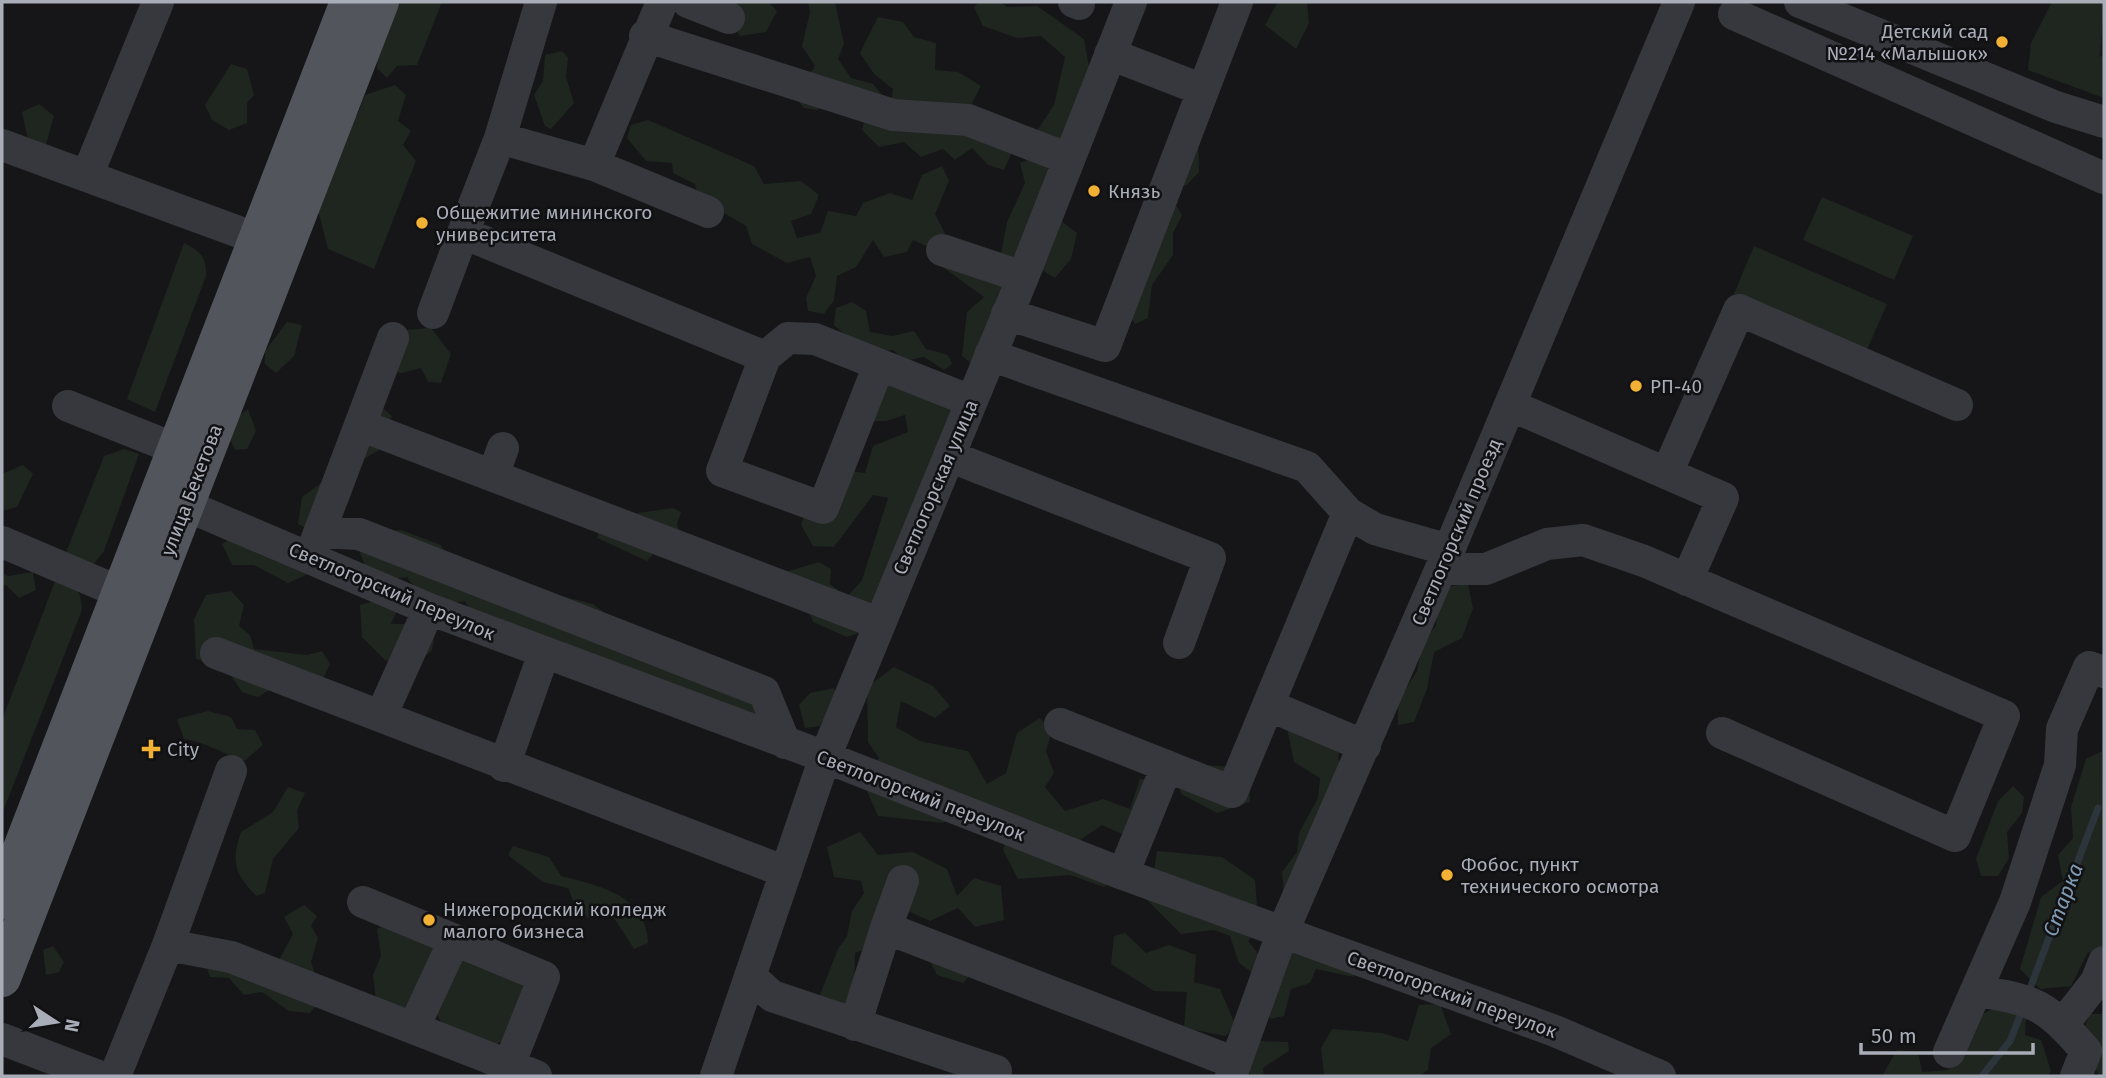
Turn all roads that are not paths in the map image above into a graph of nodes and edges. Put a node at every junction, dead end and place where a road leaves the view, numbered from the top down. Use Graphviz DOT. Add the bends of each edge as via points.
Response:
graph roads {
  1 [pos="158,2"];
  2 [pos="349,2"];
  3 [pos="380,2"];
  4 [pos="541,2"];
  5 [pos="662,2"];
  6 [pos="688,2"];
  7 [pos="1131,2"];
  8 [pos="1237,2"];
  9 [pos="1679,2"];
  10 [pos="1800,2"];
  11 [pos="1734,14"];
  12 [pos="729,18"];
  13 [pos="645,36"];
  14 [pos="1110,54"];
  15 [pos="1203,90"];
  16 [pos="2104,122"];
  17 [pos="500,138"];
  18 [pos="3,149"];
  19 [pos="1069,159"];
  20 [pos="594,165"];
  21 [pos="88,176"];
  22 [pos="2104,178"];
  23 [pos="708,212"];
  24 [pos="463,233"];
  25 [pos="270,243"];
  26 [pos="942,250"];
  27 [pos="1023,277"];
  28 [pos="433,313"];
  29 [pos="1007,314"];
  30 [pos="393,338"];
  31 [pos="990,355"];
  32 [pos="765,358"];
  33 [pos="879,365"];
  34 [pos="971,401"];
  35 [pos="1510,405"];
  36 [pos="1957,405"];
  37 [pos="68,406"];
  38 [pos="360,425"];
  39 [pos="176,449"];
  40 [pos="949,456"];
  41 [pos="1667,473"];
  42 [pos="185,505"];
  43 [pos="1348,513"];
  44 [pos="2,541"];
  45 [pos="315,545"];
  46 [pos="1445,559"];
  47 [pos="1688,580"];
  48 [pos="122,593"];
  49 [pos="429,610"];
  50 [pos="878,624"];
  51 [pos="1179,643"];
  52 [pos="216,653"];
  53 [pos="544,653"];
  54 [pos="2104,672"];
  55 [pos="1270,706"];
  56 [pos="382,716"];
  57 [pos="1060,724"];
  58 [pos="1722,733"];
  59 [pos="786,743"];
  60 [pos="1365,746"];
  61 [pos="825,757"];
  62 [pos="504,766"];
  63 [pos="1167,766"];
  64 [pos="231,771"];
  65 [pos="786,872"];
  66 [pos="1123,874"];
  67 [pos="903,881"];
  68 [pos="2,900"];
  69 [pos="363,902"];
  70 [pos="886,928"];
  71 [pos="1283,932"];
  72 [pos="454,941"];
  73 [pos="168,945"];
  74 [pos="2104,962"];
  75 [pos="750,976"];
  76 [pos="2,978"];
  77 [pos="1977,991"];
  78 [pos="2063,1024"];
  79 [pos="855,1025"];
  80 [pos="414,1027"];
  81 [pos="2,1039"];
  82 [pos="1950,1052"];
  83 [pos="2089,1062"];
  84 [pos="1233,1069"];
  85 [pos="523,1071"];
  86 [pos="996,1071"];
  87 [pos="1645,1073"];
  88 [pos="98,1076"];
  89 [pos="115,1076"];
  90 [pos="716,1076"];
  1 -- 21 [label="street"];
  2 -- 25 [label="main road, улица Бекетова"];
  3 -- 25 [label="main road, улица Бекетова"];
  4 -- 17 [label="street"];
  5 -- 13 [label="street"];
  6 -- 12 [label="street"];
  7 -- 14 [label="street, Светлогорская улица"];
  8 -- 15 [label="street"];
  9 -- 35 [label="street, Светлогорский проезд"];
  10 -- 16 [label="street" via="2056,107"];
  11 -- 22 [label="street"];
  13 -- 19 [label="street" via="892,115 968,120"];
  13 -- 20 [label="street"];
  14 -- 15 [label="street"];
  14 -- 19 [label="street, Светлогорская улица"];
  15 -- 29 [label="street" via="1105,346"];
  17 -- 20 [label="street"];
  17 -- 24 [label="street"];
  18 -- 21 [label="street"];
  19 -- 27 [label="street, Светлогорская улица"];
  20 -- 23 [label="street"];
  21 -- 25 [label="street"];
  24 -- 28 [label="street"];
  24 -- 32 [label="street"];
  25 -- 39 [label="main road, улица Бекетова"];
  25 -- 42 [label="main road, улица Бекетова"];
  26 -- 27 [label="street"];
  27 -- 29 [label="street, Светлогорская улица"];
  29 -- 31 [label="street, Светлогорская улица"];
  30 -- 38 [label="street"];
  31 -- 34 [label="street, Светлогорская улица"];
  31 -- 43 [label="street" via="1307,467"];
  32 -- 33 [label="street" via="788,338 815,340"];
  32 -- 33 [label="street" via="722,471 823,508"];
  33 -- 34 [label="street"];
  34 -- 40 [label="street, Светлогорская улица"];
  35 -- 41 [label="street"];
  35 -- 46 [label="street, Светлогорский проезд"];
  36 -- 41 [label="street" via="1739,310"];
  37 -- 39 [label="street"];
  38 -- 45 [label="street"];
  38 -- 50 [label="street" via="498,462"];
  39 -- 48 [label="main road, улица Бекетова"];
  40 -- 50 [label="street, Светлогорская улица"];
  40 -- 51 [label="street" via="1210,558"];
  41 -- 47 [label="street" via="1723,498"];
  42 -- 45 [label="street, Светлогорский переулок"];
  42 -- 76 [label="main road, улица Бекетова"];
  43 -- 46 [label="street"];
  43 -- 55 [label="street"];
  44 -- 48 [label="street"];
  45 -- 49 [label="street, Светлогорский переулок"];
  45 -- 59 [label="street" via="359,534 765,692"];
  46 -- 47 [label="street" via="1486,569 1547,544 1583,540"];
  46 -- 60 [label="street, Светлогорский проезд"];
  47 -- 58 [label="street" via="2004,716 1955,836"];
  48 -- 68 [label="main road, улица Бекетова"];
  49 -- 53 [label="street, Светлогорский переулок"];
  49 -- 56 [label="street"];
  50 -- 61 [label="street, Светлогорская улица"];
  52 -- 56 [label="street"];
  53 -- 59 [label="street, Светлогорский переулок"];
  53 -- 62 [label="street"];
  54 -- 77 [label="street" via="2089,667 2062,729 2060,765 2015,902"];
  55 -- 60 [label="street"];
  55 -- 63 [label="street" via="1233,792"];
  56 -- 62 [label="street"];
  57 -- 63 [label="street"];
  59 -- 61 [label="street, Светлогорский переулок"];
  60 -- 71 [label="street, Светлогорский проезд"];
  61 -- 65 [label="street, Светлогорская улица"];
  61 -- 66 [label="street, Светлогорский переулок"];
  62 -- 65 [label="street"];
  63 -- 66 [label="street"];
  64 -- 73 [label="street"];
  65 -- 75 [label="street, Светлогорская улица"];
  66 -- 71 [label="street, Светлогорский переулок"];
  67 -- 70 [label="street"];
  69 -- 72 [label="street"];
  70 -- 79 [label="street"];
  70 -- 84 [label="street"];
  71 -- 84 [label="street, Светлогорский проезд"];
  71 -- 87 [label="street, Светлогорский переулок" via="1555,1031"];
  72 -- 80 [label="street"];
  72 -- 85 [label="street" via="544,977"];
  73 -- 80 [label="street" via="230,957"];
  73 -- 89 [label="street"];
  74 -- 78 [label="street" via="2096,982"];
  75 -- 79 [label="street" via="772,996"];
  75 -- 90 [label="street, Светлогорская улица"];
  77 -- 78 [label="street" via="2033,1002"];
  77 -- 82 [label="street"];
  78 -- 83 [label="street"];
  79 -- 86 [label="street"];
  80 -- 85 [label="street"];
  81 -- 88 [label="street"];
}
